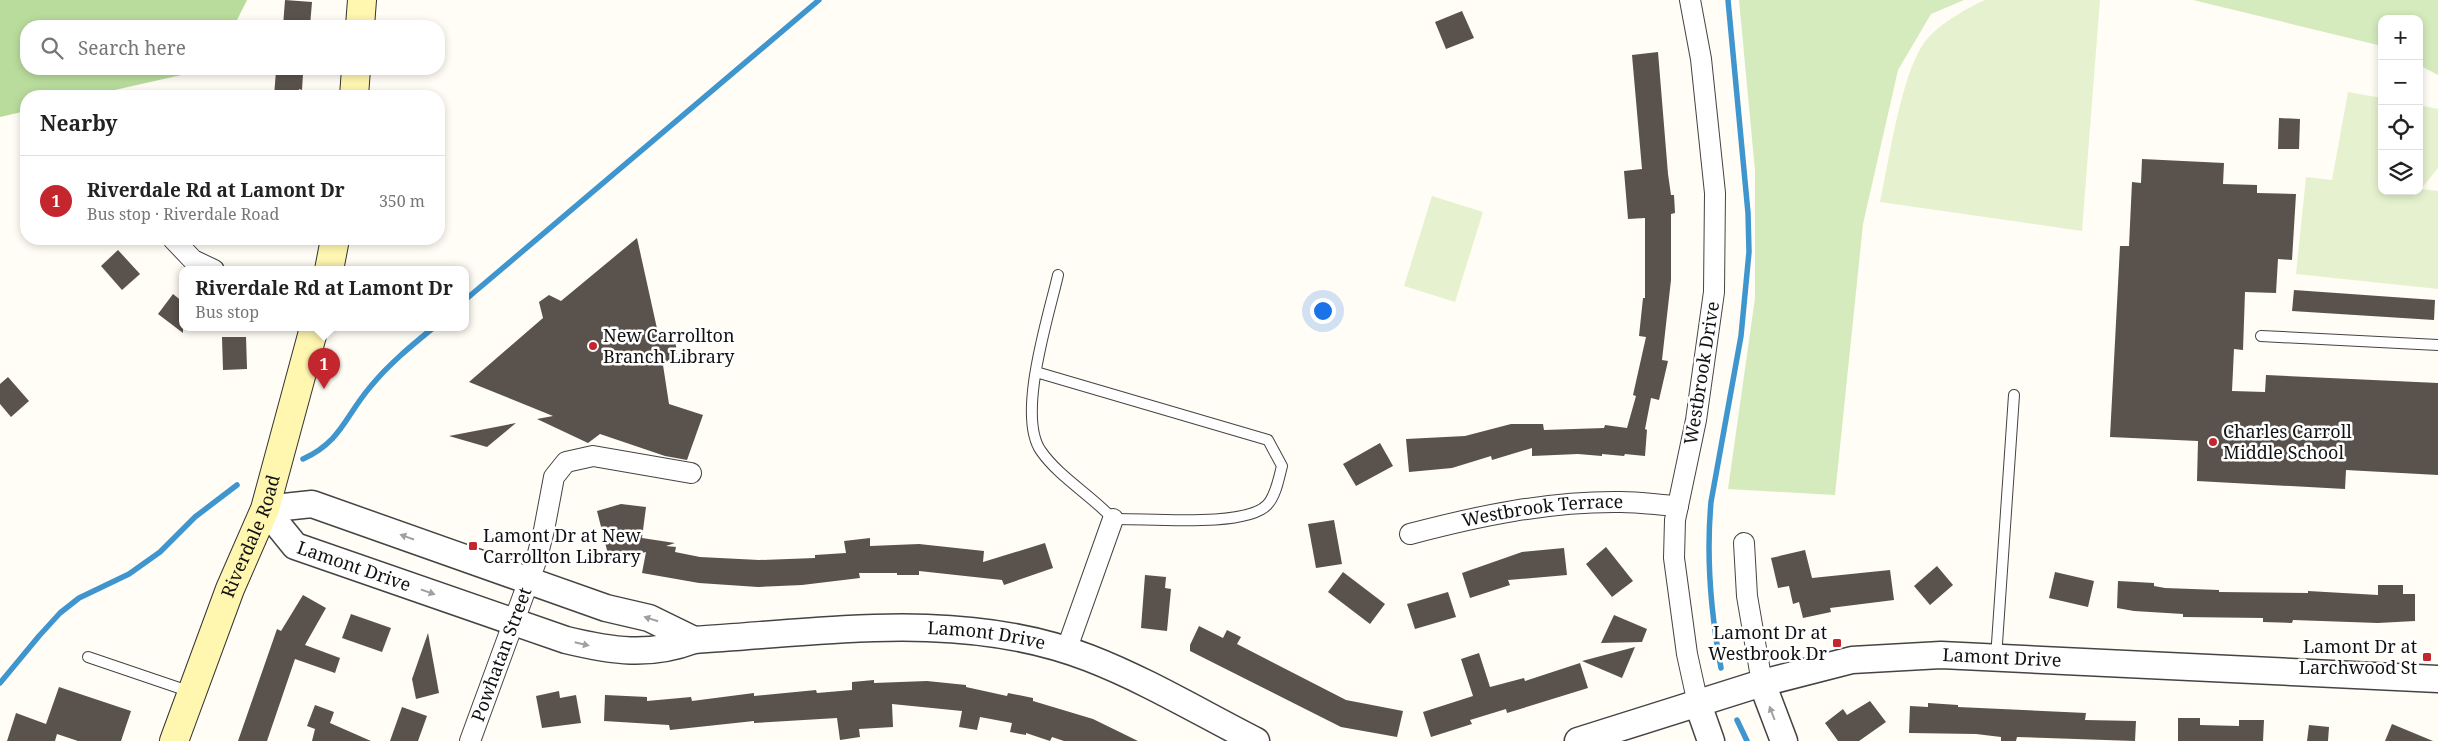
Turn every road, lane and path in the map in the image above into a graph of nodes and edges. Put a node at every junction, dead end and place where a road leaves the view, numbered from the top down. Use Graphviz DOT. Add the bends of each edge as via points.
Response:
graph roads {
  1 [pos="362,0"];
  2 [pos="1690,0"];
  3 [pos="360,20"];
  4 [pos="356,75"];
  5 [pos="354,90"];
  6 [pos="179,245"];
  7 [pos="334,245"];
  8 [pos="206,266"];
  9 [pos="330,266"];
  10 [pos="1058,275"];
  11 [pos="313,331"];
  12 [pos="2261,336"];
  13 [pos="2438,345"];
  14 [pos="1036,372"];
  15 [pos="2014,395"];
  16 [pos="691,473"];
  17 [pos="1678,506"];
  18 [pos="265,509"];
  19 [pos="1113,519"];
  20 [pos="1410,534"];
  21 [pos="1744,543"];
  22 [pos="529,579"];
  23 [pos="514,622"];
  24 [pos="694,640"];
  25 [pos="1066,651"];
  26 [pos="88,657"];
  27 [pos="1996,658"];
  28 [pos="2438,679"];
  29 [pos="1762,683"];
  30 [pos="192,692"];
  31 [pos="1698,704"];
  32 [pos="174,741"];
  33 [pos="470,741"];
  34 [pos="1256,741"];
  35 [pos="1578,741"];
  36 [pos="1711,741"];
  37 [pos="1784,741"];
  1 -- 3 [label="main road"];
  2 -- 17 [label="street, Westbrook Drive" via="1700,59 1714,193 1714,292 1696,420"];
  4 -- 5 [label="main road"];
  6 -- 8 [label="street" via="193,260"];
  7 -- 9 [label="main road"];
  10 -- 14 [label="lane"];
  11 -- 18 [label="main road, Riverdale Road"];
  12 -- 13 [label="lane"];
  14 -- 19 [label="lane" via="1031,416 1034,438 1040,450"];
  14 -- 19 [label="lane" via="1268,440 1282,466 1273,496 1267,505 1253,513 1208,520"];
  15 -- 27 [label="lane"];
  16 -- 22 [label="street, Powhatan Street" via="594,456 566,462 554,476 544,530"];
  17 -- 20 [label="street, Westbrook Terrace" via="1620,502 1533,508"];
  17 -- 31 [label="street, Westbrook Drive" via="1674,558 1687,654"];
  22 -- 18 [label="street, Lamont Drive, one-way" via="312,504"];
  18 -- 23 [label="street, Lamont Drive, one-way" via="295,546"];
  18 -- 30 [label="main road, Riverdale Road" via="230,589"];
  19 -- 25 [label="street"];
  21 -- 29 [label="street" via="1747,596"];
  22 -- 23 [label="street, Powhatan Street"];
  24 -- 22 [label="street, Lamont Drive, one-way" via="649,618 606,608"];
  23 -- 24 [label="street, Lamont Drive, one-way" via="606,650 644,652 672,648"];
  23 -- 33 [label="street, Powhatan Street"];
  24 -- 25 [label="street, Lamont Drive" via="935,627 974,630"];
  25 -- 34 [label="street, Lamont Drive" via="1104,665"];
  26 -- 30 [label="lane"];
  27 -- 28 [label="street, Lamont Drive"];
  27 -- 29 [label="street, Lamont Drive" via="1941,656 1852,660"];
  29 -- 31 [label="street, Lamont Drive"];
  37 -- 29 [label="street, one-way"];
  30 -- 32 [label="main road, Riverdale Road"];
  31 -- 35 [label="street, Lamont Drive"];
  31 -- 36 [label="street, Westbrook Drive"];
}
